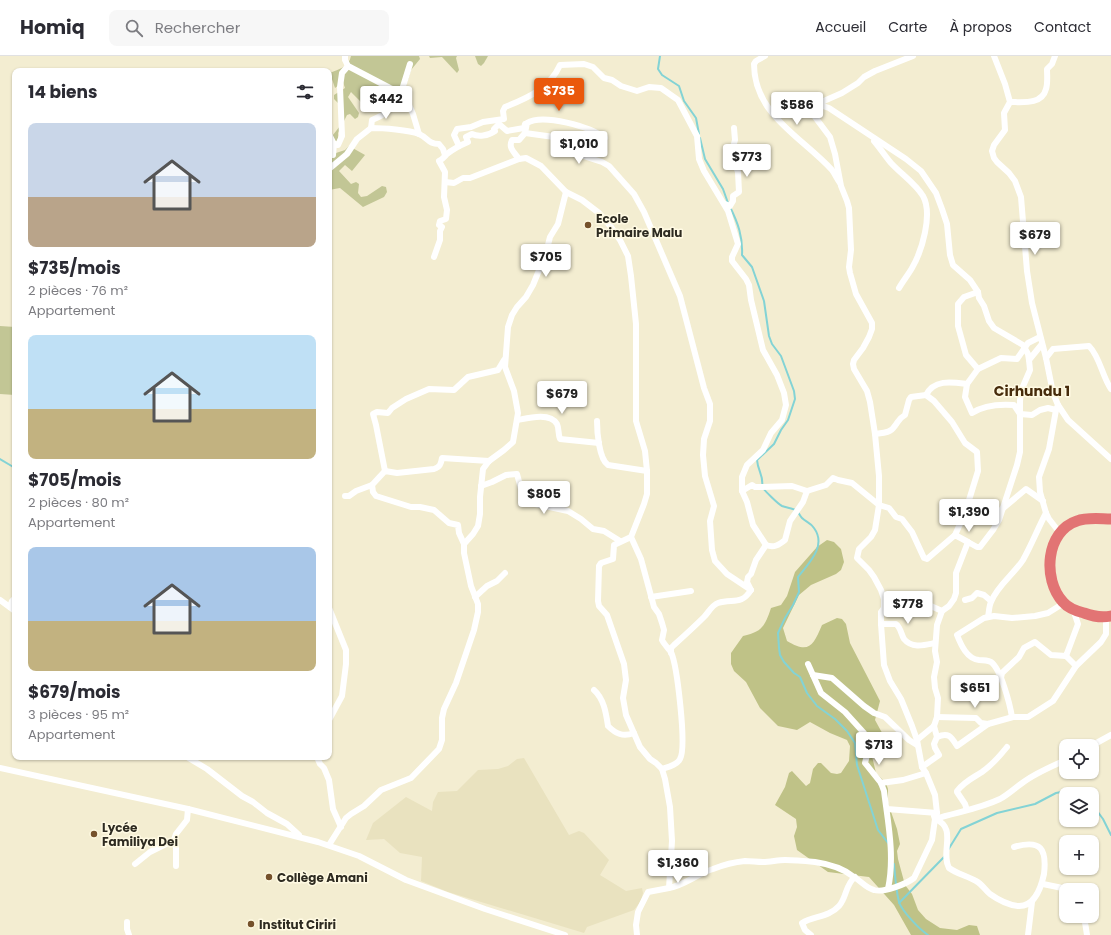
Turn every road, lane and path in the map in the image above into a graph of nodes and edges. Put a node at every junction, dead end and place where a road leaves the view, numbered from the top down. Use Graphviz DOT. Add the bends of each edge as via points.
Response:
graph roads {
  1 [pos="345,56"];
  2 [pos="765,56"];
  3 [pos="913,56"];
  4 [pos="994,56"];
  5 [pos="1055,56"];
  6 [pos="410,64"];
  7 [pos="348,66"];
  8 [pos="399,92"];
  9 [pos="1010,102"];
  10 [pos="817,104"];
  11 [pos="531,120"];
  12 [pos="371,128"];
  13 [pos="734,128"];
  14 [pos="525,133"];
  15 [pos="419,134"];
  16 [pos="871,136"];
  17 [pos="605,138"];
  18 [pos="332,140"];
  19 [pos="334,144"];
  20 [pos="459,146"];
  21 [pos="332,150"];
  22 [pos="332,153"];
  23 [pos="347,154"];
  24 [pos="445,155"];
  25 [pos="519,159"];
  26 [pos="332,166"];
  27 [pos="445,182"];
  28 [pos="841,186"];
  29 [pos="566,192"];
  30 [pos="725,204"];
  31 [pos="434,257"];
  32 [pos="898,288"];
  33 [pos="978,292"];
  34 [pos="1041,340"];
  35 [pos="1026,348"];
  36 [pos="504,358"];
  37 [pos="1046,358"];
  38 [pos="1029,360"];
  39 [pos="978,369"];
  40 [pos="968,384"];
  41 [pos="1111,389"];
  42 [pos="926,395"];
  43 [pos="1057,408"];
  44 [pos="1020,414"];
  45 [pos="518,420"];
  46 [pos="597,421"];
  47 [pos="875,434"];
  48 [pos="599,443"];
  49 [pos="1111,459"];
  50 [pos="489,461"];
  51 [pos="385,471"];
  52 [pos="647,471"];
  53 [pos="372,485"];
  54 [pos="481,486"];
  55 [pos="742,491"];
  56 [pos="807,491"];
  57 [pos="344,496"];
  58 [pos="1043,501"];
  59 [pos="879,505"];
  60 [pos="1001,510"];
  61 [pos="1046,513"];
  62 [pos="1111,519"];
  63 [pos="1060,533"];
  64 [pos="955,535"];
  65 [pos="631,536"];
  66 [pos="620,541"];
  67 [pos="968,542"];
  68 [pos="464,544"];
  69 [pos="766,545"];
  70 [pos="505,573"];
  71 [pos="751,590"];
  72 [pos="691,591"];
  73 [pos="475,597"];
  74 [pos="651,597"];
  75 [pos="0,600"];
  76 [pos="964,600"];
  77 [pos="991,602"];
  78 [pos="1068,606"];
  79 [pos="884,608"];
  80 [pos="12,609"];
  81 [pos="942,611"];
  82 [pos="332,615"];
  83 [pos="1108,616"];
  84 [pos="988,617"];
  85 [pos="881,624"];
  86 [pos="936,643"];
  87 [pos="671,653"];
  88 [pos="1066,656"];
  89 [pos="808,664"];
  90 [pos="1076,666"];
  91 [pos="813,674"];
  92 [pos="1001,678"];
  93 [pos="594,690"];
  94 [pos="332,714"];
  95 [pos="937,717"];
  96 [pos="1012,717"];
  97 [pos="988,724"];
  98 [pos="934,726"];
  99 [pos="634,733"];
  100 [pos="1111,735"];
  101 [pos="937,738"];
  102 [pos="917,742"];
  103 [pos="1099,742"];
  104 [pos="1007,747"];
  105 [pos="192,760"];
  106 [pos="318,760"];
  107 [pos="1059,763"];
  108 [pos="922,766"];
  109 [pos="0,768"];
  110 [pos="662,769"];
  111 [pos="926,773"];
  112 [pos="881,783"];
  113 [pos="188,809"];
  114 [pos="887,809"];
  115 [pos="967,810"];
  116 [pos="937,812"];
  117 [pos="935,819"];
  118 [pos="340,827"];
  119 [pos="302,838"];
  120 [pos="174,840"];
  121 [pos="329,845"];
  122 [pos="1014,847"];
  123 [pos="135,864"];
  124 [pos="176,866"];
  125 [pos="855,877"];
  126 [pos="1043,884"];
  127 [pos="1059,887"];
  128 [pos="668,888"];
  129 [pos="888,889"];
  130 [pos="1032,902"];
  131 [pos="127,922"];
  132 [pos="1085,923"];
  133 [pos="129,935"];
  134 [pos="565,935"];
  135 [pos="637,935"];
  136 [pos="811,935"];
  137 [pos="1028,935"];
  138 [pos="1087,935"];
  1 -- 7 [label="street"];
  2 -- 28 [label="street" via="754,64 759,93 772,114 832,171"];
  3 -- 10 [label="street" via="889,64 864,77 842,93"];
  4 -- 9 [label="street" via="1006,84"];
  5 -- 9 [label="street" via="1047,69 1047,88 1042,97 1036,101"];
  6 -- 8 [label="street"];
  7 -- 8 [label="street"];
  7 -- 19 [label="street" via="342,73 340,87 342,136 338,145"];
  8 -- 12 [label="street" via="390,109 372,120"];
  8 -- 15 [label="street" via="405,96"];
  9 -- 34 [label="street" via="1004,113 1005,130 992,151 996,162 1015,181 1021,197 1027,271"];
  10 -- 16 [label="street" via="829,108"];
  10 -- 28 [label="street" via="813,107 815,118 830,136"];
  11 -- 14 [label="street" via="527,123"];
  11 -- 17 [label="street" via="562,121 598,132"];
  11 -- 20 [label="street" via="532,116 527,118 524,128 507,131 499,124 490,135 472,134 466,137 468,142"];
  12 -- 15 [label="street"];
  12 -- 23 [label="street" via="357,139"];
  13 -- 30 [label="street" via="735,140 730,154 738,172 739,192 733,196 730,206"];
  14 -- 25 [label="street" via="519,140 512,140 510,144"];
  14 -- 71 [label="street" via="554,137 577,154 609,166 634,194 644,212 680,296 710,404 710,420 702,455 714,506 710,521 715,561 727,574"];
  15 -- 24 [label="street" via="432,144 439,144"];
  16 -- 32 [label="street" via="891,162 917,188 926,205 924,237 913,267"];
  16 -- 33 [label="street" via="921,171 932,187 947,224 953,265 970,280"];
  18 -- 19 [label="street"];
  19 -- 21 [label="street"];
  20 -- 24 [label="street"];
  20 -- 30 [label="street" via="454,135 457,129 504,119 505,108 538,92 551,80 560,65 584,64 593,67 604,78 629,90 661,88 678,100 697,136 699,159"];
  22 -- 23 [label="street"];
  23 -- 26 [label="street"];
  24 -- 27 [label="street" via="440,161 445,172"];
  25 -- 27 [label="street" via="454,183"];
  25 -- 29 [label="street" via="526,158 541,166"];
  27 -- 31 [label="street" via="444,197 448,210 446,219 440,221 440,240"];
  28 -- 47 [label="street" via="849,208 850,273 856,294 872,323 869,337 853,364 867,391"];
  29 -- 36 [label="street" via="558,224 550,237 533,285 512,315"];
  29 -- 52 [label="street" via="582,200 598,213 611,227 628,256 636,324 636,421 645,451"];
  30 -- 55 [label="street" via="738,244 732,261 749,285 763,350 777,375 786,404 782,420 771,433 766,445 743,471"];
  33 -- 35 [label="street" via="994,328"];
  33 -- 39 [label="street" via="964,297 958,304 958,326 966,355"];
  34 -- 35 [label="street" via="1028,343"];
  34 -- 37 [label="street"];
  34 -- 38 [label="street"];
  35 -- 38 [label="street"];
  35 -- 39 [label="street" via="1017,359 1001,358"];
  36 -- 45 [label="street" via="517,403"];
  36 -- 51 [label="street" via="498,370 468,377 454,390 429,389 406,399 392,408 388,414 373,414"];
  37 -- 41 [label="street" via="1053,349 1089,346 1096,355"];
  37 -- 43 [label="street"];
  38 -- 44 [label="street" via="1030,370 1021,391"];
  39 -- 40 [label="street"];
  40 -- 42 [label="street" via="951,382 934,385 929,388"];
  40 -- 44 [label="street" via="965,397 972,413 984,407 1007,404 1014,406"];
  42 -- 47 [label="street" via="911,397 905,415 899,418 894,427 890,431"];
  42 -- 64 [label="street" via="952,422 965,443 977,452 978,471"];
  43 -- 44 [label="street" via="1040,410 1032,415"];
  43 -- 49 [label="street"];
  43 -- 58 [label="street" via="1049,449 1039,477"];
  44 -- 60 [label="street" via="1020,452"];
  45 -- 48 [label="street" via="546,417 555,421 560,439"];
  45 -- 50 [label="street" via="513,442"];
  46 -- 48 [label="street"];
  47 -- 59 [label="street"];
  48 -- 52 [label="street" via="608,465"];
  50 -- 51 [label="street" via="442,458 442,463 434,469 397,473"];
  50 -- 54 [label="street" via="484,469"];
  51 -- 53 [label="street"];
  52 -- 65 [label="street" via="647,494"];
  53 -- 57 [label="street"];
  53 -- 68 [label="street" via="376,496 411,507 434,510 449,523 458,525"];
  54 -- 66 [label="street" via="506,475 517,474 524,500 568,511 593,529 604,531"];
  54 -- 68 [label="street" via="478,526"];
  55 -- 56 [label="street" via="752,485 762,488 792,486"];
  55 -- 69 [label="street" via="753,525"];
  56 -- 59 [label="street" via="826,485 833,478 852,483"];
  56 -- 69 [label="street" via="790,521 785,540 776,546"];
  58 -- 60 [label="street" via="1026,489"];
  58 -- 61 [label="street"];
  59 -- 64 [label="street" via="889,508 896,517 902,519 912,532 924,558 927,559"];
  59 -- 79 [label="street" via="875,530 859,549 857,558 878,584 884,599"];
  60 -- 67 [label="street" via="999,520 980,547"];
  61 -- 63 [label="street"];
  61 -- 77 [label="street" via="1023,560"];
  62 -- 63 [label="highway" via="1078,520"];
  63 -- 78 [label="highway" via="1054,542 1050,569 1057,595"];
  64 -- 67 [label="street"];
  65 -- 66 [label="street"];
  65 -- 74 [label="street" via="642,559"];
  66 -- 99 [label="street" via="614,545 613,559 599,566 598,601 607,616 624,664 626,680 622,698"];
  67 -- 81 [label="street" via="956,573 954,599"];
  68 -- 73 [label="street"];
  69 -- 71 [label="street" via="748,577 747,582"];
  70 -- 73 [label="street"];
  71 -- 87 [label="street" via="742,599 714,606 671,648"];
  72 -- 74 [label="street"];
  73 -- 118 [label="street" via="478,604 477,619 456,683 444,709 439,749 412,778 381,790 351,814"];
  74 -- 87 [label="street" via="664,630 662,640"];
  75 -- 80 [label="street"];
  76 -- 77 [label="street" via="972,598 977,593 984,595"];
  77 -- 84 [label="street"];
  78 -- 83 [label="highway" via="1091,616"];
  78 -- 84 [label="street" via="1036,616"];
  78 -- 88 [label="street" via="1078,624"];
  79 -- 81 [label="street" via="901,595"];
  79 -- 85 [label="street" via="881,612"];
  81 -- 86 [label="street" via="937,625"];
  82 -- 94 [label="street" via="346,650 346,664 342,696"];
  83 -- 90 [label="street" via="1106,634 1101,642"];
  84 -- 92 [label="street" via="957,635 970,657 991,663"];
  85 -- 86 [label="street" via="896,624 905,640 915,646"];
  85 -- 102 [label="street" via="886,673 909,717"];
  86 -- 95 [label="street" via="934,688 938,698"];
  87 -- 110 [label="street" via="677,679 683,752 680,760"];
  88 -- 90 [label="street"];
  88 -- 92 [label="street" via="1051,655 1035,642 1024,648 1019,657 1002,673"];
  89 -- 91 [label="street"];
  90 -- 96 [label="street" via="1053,701 1028,717"];
  91 -- 102 [label="street" via="832,678 869,710 885,716 909,740"];
  91 -- 112 [label="street" via="821,693 845,712 864,733 870,744 865,763"];
  92 -- 96 [label="street"];
  93 -- 99 [label="street" via="600,695 607,714 608,726 615,733 626,736"];
  95 -- 97 [label="street" via="976,718 981,723"];
  95 -- 98 [label="street"];
  96 -- 97 [label="street"];
  97 -- 101 [label="street" via="956,746 947,735 943,734"];
  98 -- 101 [label="street"];
  98 -- 102 [label="street"];
  99 -- 110 [label="street" via="644,753"];
  100 -- 103 [label="street"];
  101 -- 108 [label="street" via="934,744 939,756"];
  102 -- 108 [label="street"];
  104 -- 115 [label="street" via="996,760 963,783 957,791"];
  105 -- 119 [label="street" via="286,824"];
  106 -- 118 [label="street" via="329,780 333,809"];
  107 -- 115 [label="street" via="1037,773 1001,798"];
  108 -- 111 [label="street"];
  109 -- 113 [label="street"];
  110 -- 128 [label="street" via="671,815 672,849"];
  111 -- 112 [label="street"];
  111 -- 116 [label="street" via="935,795"];
  112 -- 114 [label="street"];
  113 -- 119 [label="street"];
  113 -- 120 [label="street" via="187,820"];
  114 -- 116 [label="street"];
  114 -- 129 [label="street" via="892,847"];
  115 -- 117 [label="street"];
  116 -- 117 [label="street"];
  117 -- 129 [label="street" via="932,840 914,878"];
  117 -- 130 [label="street" via="942,822 946,828 948,836 945,856 949,868 977,881 990,894 1009,904 1024,906"];
  118 -- 121 [label="street"];
  119 -- 121 [label="street"];
  120 -- 123 [label="street" via="150,852"];
  120 -- 124 [label="street"];
  121 -- 134 [label="street" via="359,856 406,880"];
  122 -- 126 [label="street" via="1031,844 1042,850 1046,864"];
  125 -- 128 [label="street" via="832,865 815,862 745,861 715,868 683,884"];
  125 -- 129 [label="street" via="875,891"];
  125 -- 136 [label="street" via="849,881 840,905 832,913 802,923"];
  126 -- 127 [label="street"];
  126 -- 130 [label="street"];
  128 -- 135 [label="street" via="648,892 638,912"];
  130 -- 137 [label="street"];
  131 -- 133 [label="street"];
  132 -- 138 [label="street"];
}
